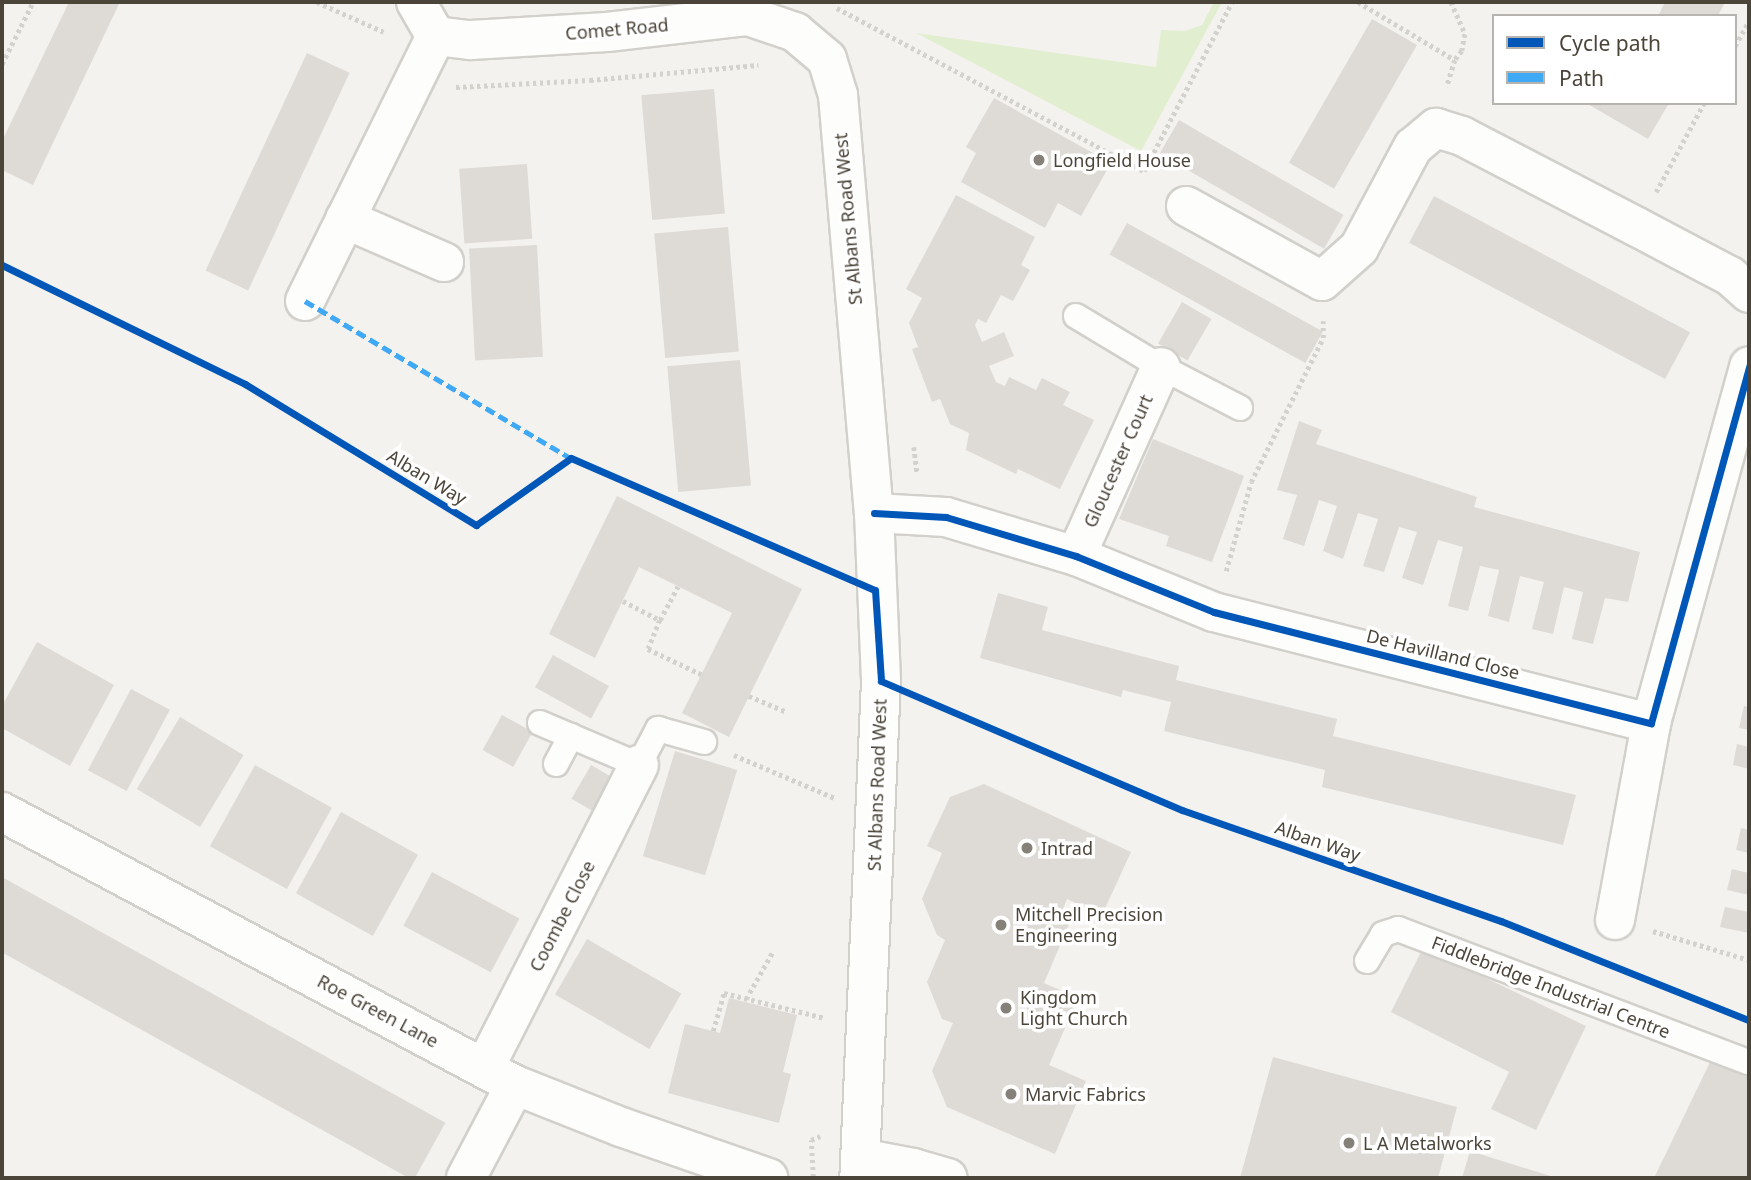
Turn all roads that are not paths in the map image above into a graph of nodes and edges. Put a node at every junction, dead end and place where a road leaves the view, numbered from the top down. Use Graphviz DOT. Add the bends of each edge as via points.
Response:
graph roads {
  1 [pos="416,2"];
  2 [pos="795,32"];
  3 [pos="429,47"];
  4 [pos="1186,205"];
  5 [pos="345,219"];
  6 [pos="444,262"];
  7 [pos="1749,293"];
  8 [pos="305,301"];
  9 [pos="1076,316"];
  10 [pos="1749,366"];
  11 [pos="1161,367"];
  12 [pos="1240,408"];
  13 [pos="874,513"];
  14 [pos="1076,556"];
  15 [pos="540,723"];
  16 [pos="1651,723"];
  17 [pos="571,736"];
  18 [pos="704,742"];
  19 [pos="556,764"];
  20 [pos="639,765"];
  21 [pos="2,812"];
  22 [pos="1615,920"];
  23 [pos="1367,961"];
  24 [pos="1749,1062"];
  25 [pos="500,1076"];
  26 [pos="860,1168"];
  27 [pos="466,1178"];
  28 [pos="768,1178"];
  29 [pos="948,1178"];
  1 -- 3 [label="street"];
  2 -- 3 [label="street, Comet Road" via="748,16"];
  2 -- 13 [label="street, St Albans Road West" via="827,59 838,95"];
  3 -- 5 [label="street"];
  4 -- 7 [label="street" via="1322,281 1359,248 1413,147 1436,128 1462,136 1731,276"];
  5 -- 6 [label="street"];
  5 -- 8 [label="street"];
  9 -- 11 [label="lane"];
  10 -- 16 [label="street"];
  11 -- 12 [label="lane"];
  11 -- 14 [label="street, Gloucester Court"];
  13 -- 14 [label="street, De Havilland Close" via="946,517"];
  13 -- 26 [label="street, St Albans Road West" via="881,681"];
  14 -- 16 [label="street, De Havilland Close" via="1214,612"];
  15 -- 17 [label="lane"];
  16 -- 22 [label="street"];
  17 -- 19 [label="lane"];
  17 -- 20 [label="lane"];
  18 -- 20 [label="lane" via="659,729"];
  20 -- 25 [label="street, Coombe Close"];
  21 -- 25 [label="street, Roe Green Lane"];
  23 -- 24 [label="lane, Fiddlebridge Industrial Centre" via="1383,934 1398,929"];
  25 -- 27 [label="street, Coombe Close"];
  25 -- 28 [label="street, Roe Green Lane" via="621,1127"];
  26 -- 29 [label="street" via="913,1168"];
}
